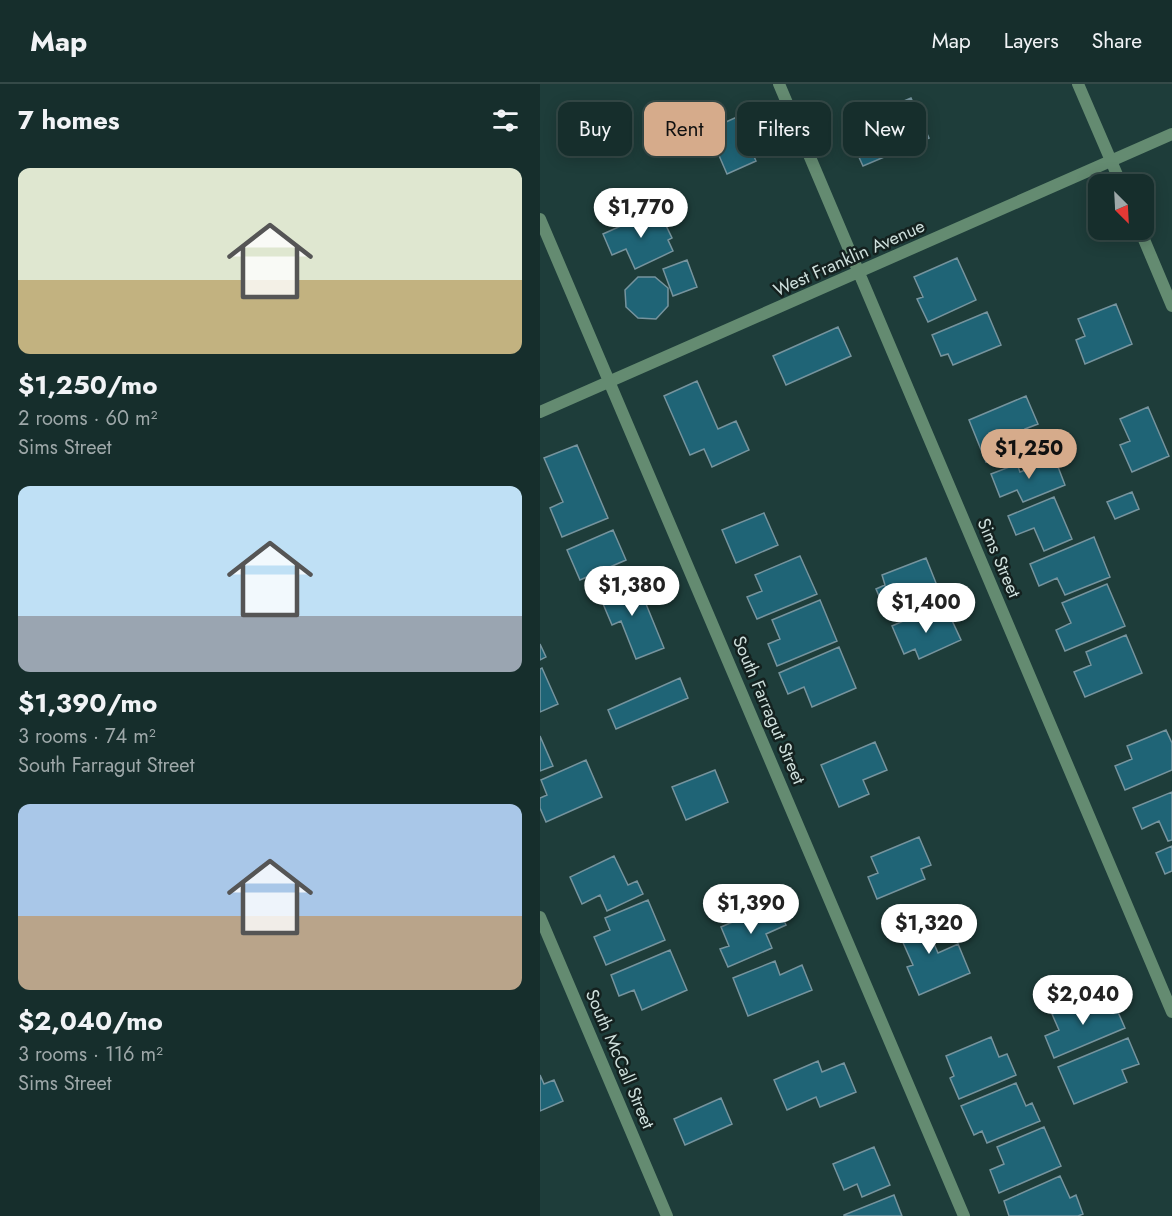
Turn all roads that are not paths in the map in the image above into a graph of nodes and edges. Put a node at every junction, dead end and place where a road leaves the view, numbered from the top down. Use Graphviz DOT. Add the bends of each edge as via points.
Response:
graph roads {
  1 [pos="779,84"];
  2 [pos="1078,84"];
  3 [pos="1172,134"];
  4 [pos="1111,161"];
  5 [pos="1117,174"];
  6 [pos="540,219"];
  7 [pos="1144,240"];
  8 [pos="860,273"];
  9 [pos="1172,306"];
  10 [pos="610,383"];
  11 [pos="540,412"];
  12 [pos="540,917"];
  13 [pos="1172,1012"];
  14 [pos="667,1216"];
  15 [pos="964,1216"];
  1 -- 8 [label="street, Sims Street"];
  2 -- 4 [label="street"];
  3 -- 4 [label="street, West Franklin Avenue"];
  4 -- 5 [label="street"];
  4 -- 8 [label="street, West Franklin Avenue"];
  6 -- 10 [label="street, South Farragut Street"];
  7 -- 9 [label="street"];
  8 -- 10 [label="street, West Franklin Avenue"];
  8 -- 13 [label="street, Sims Street"];
  10 -- 11 [label="street, West Franklin Avenue"];
  10 -- 15 [label="street, South Farragut Street"];
  12 -- 14 [label="street, South McCall Street"];
}
